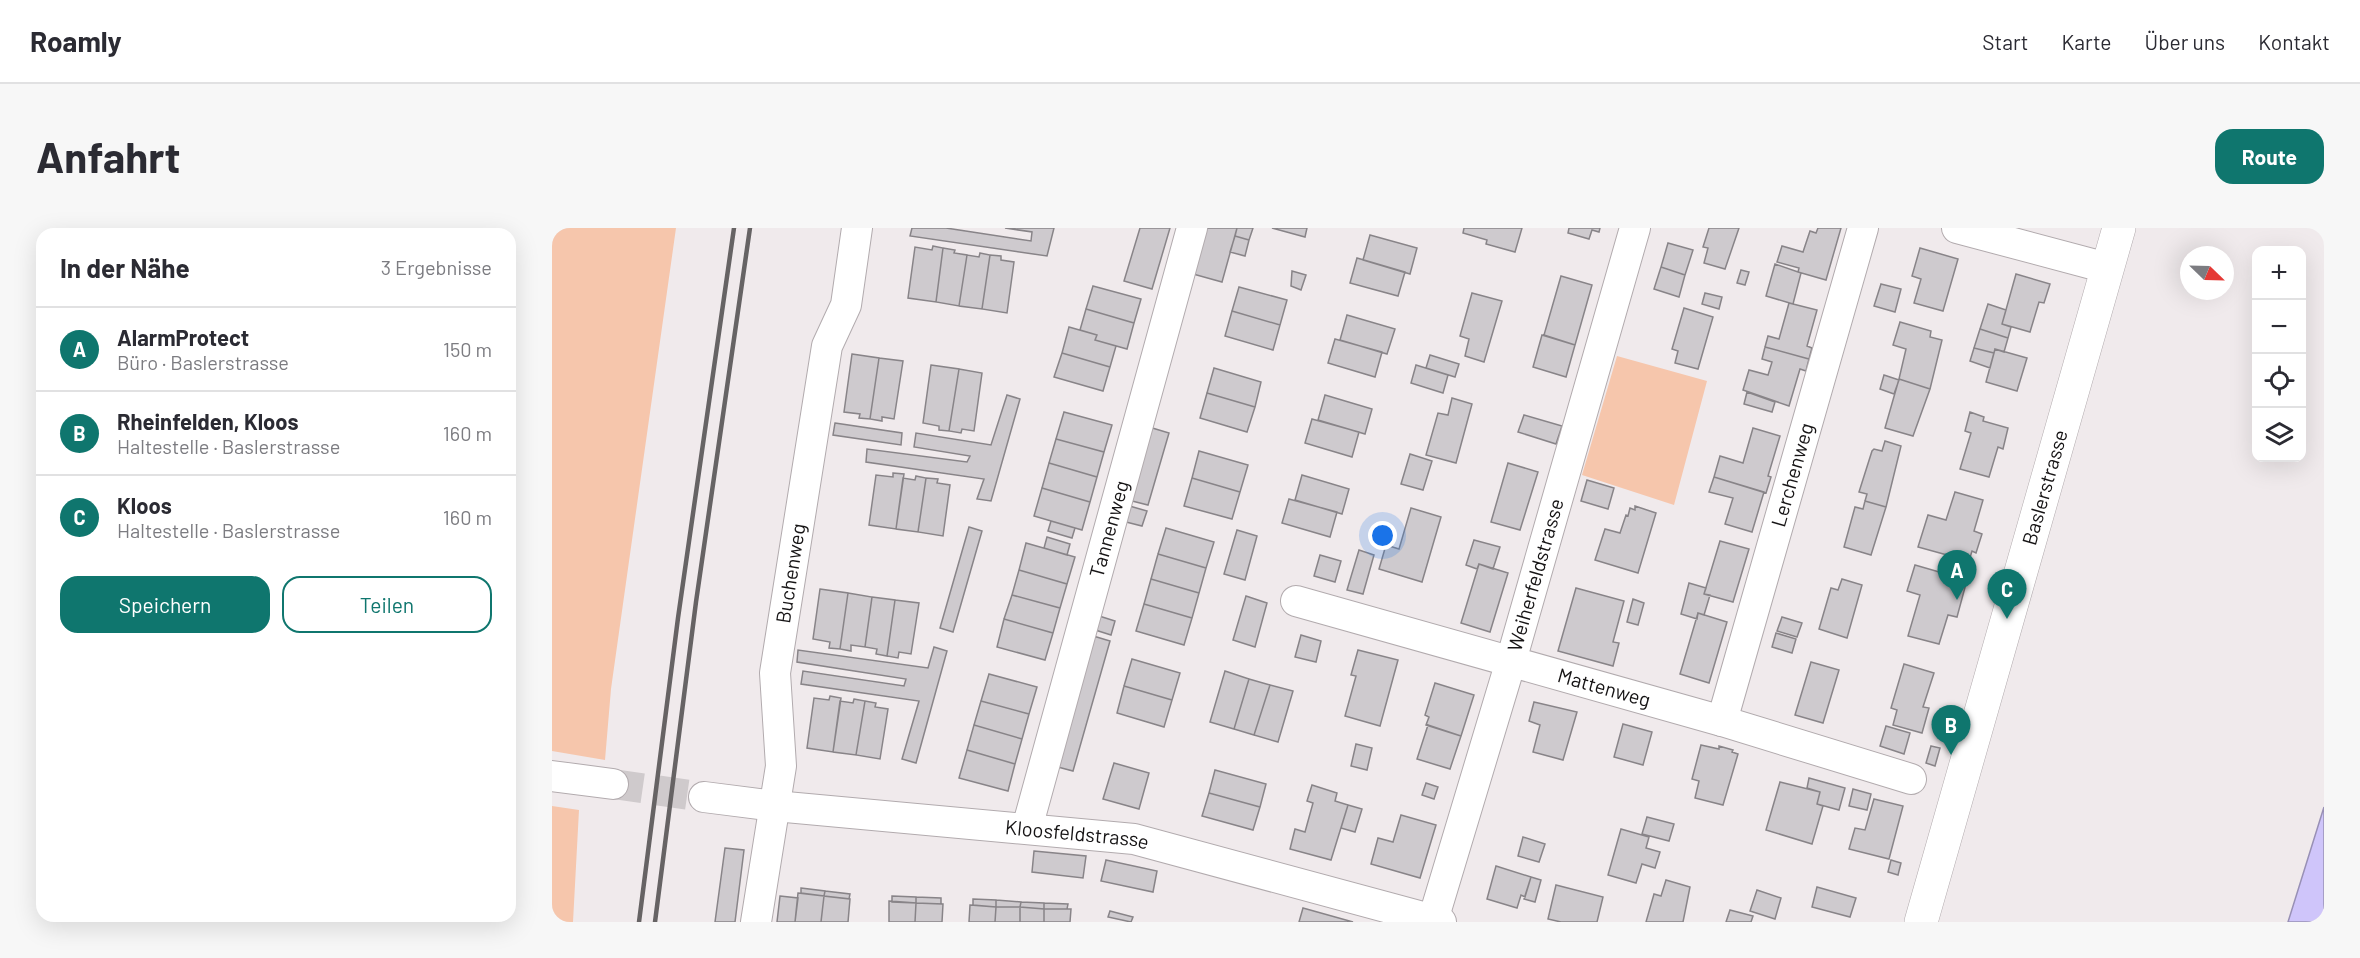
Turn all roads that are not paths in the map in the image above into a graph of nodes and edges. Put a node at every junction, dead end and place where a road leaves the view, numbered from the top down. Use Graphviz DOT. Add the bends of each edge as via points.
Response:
graph roads {
  1 [pos="857,228"];
  2 [pos="1192,228"];
  3 [pos="1635,228"];
  4 [pos="1863,228"];
  5 [pos="1957,228"];
  6 [pos="2119,228"];
  7 [pos="2107,268"];
  8 [pos="1296,601"];
  9 [pos="1510,661"];
  10 [pos="1722,721"];
  11 [pos="552,776"];
  12 [pos="1911,779"];
  13 [pos="613,784"];
  14 [pos="704,797"];
  15 [pos="774,806"];
  16 [pos="1028,828"];
  17 [pos="1437,921"];
  18 [pos="756,922"];
  19 [pos="1921,922"];
  1 -- 15 [label="street, Buchenweg" via="846,305 827,346 776,673 781,766"];
  2 -- 16 [label="street, Tannenweg"];
  3 -- 9 [label="street, Weiherfeldstrasse"];
  4 -- 10 [label="street, Lerchenweg"];
  5 -- 7 [label="street"];
  6 -- 7 [label="main road, Baslerstrasse"];
  7 -- 19 [label="main road, Baslerstrasse"];
  8 -- 9 [label="street, Mattenweg"];
  9 -- 10 [label="street, Mattenweg"];
  9 -- 17 [label="street, Weiherfeldstrasse"];
  10 -- 12 [label="street, Mattenweg"];
  11 -- 13 [label="street"];
  14 -- 15 [label="street, Kloosfeldstrasse"];
  15 -- 16 [label="street, Kloosfeldstrasse"];
  15 -- 18 [label="street, Buchenweg"];
  16 -- 17 [label="street, Kloosfeldstrasse" via="1134,839"];
}
